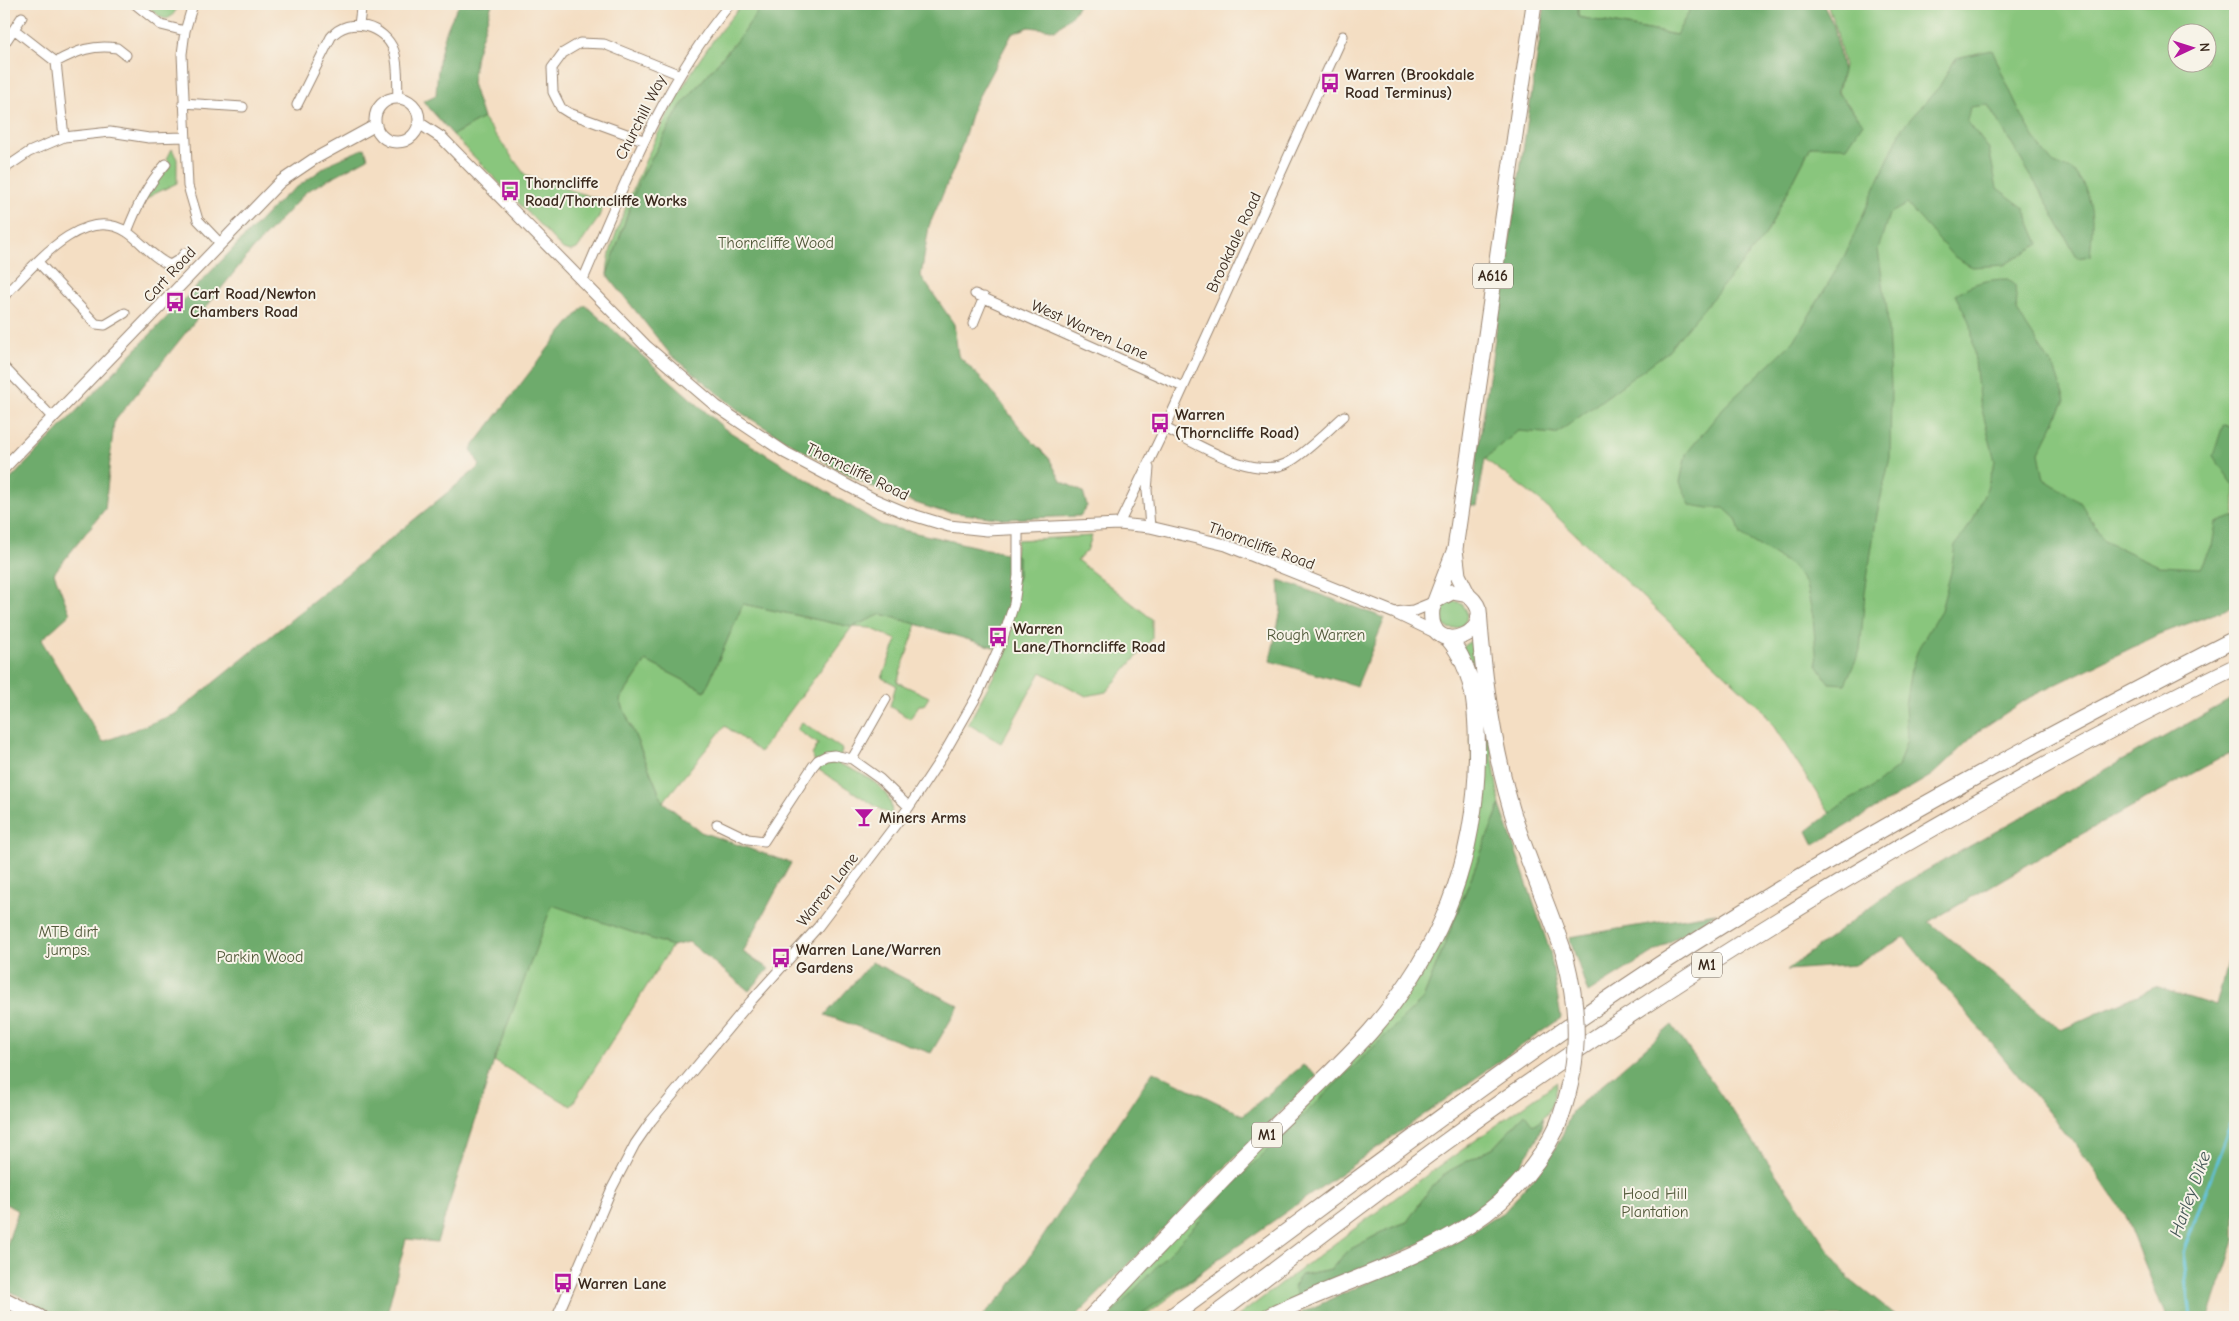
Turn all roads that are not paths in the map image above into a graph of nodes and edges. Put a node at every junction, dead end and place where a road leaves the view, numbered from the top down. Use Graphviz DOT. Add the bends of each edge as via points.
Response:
graph roads {
  1 [pos="135,4"];
  2 [pos="193,4"];
  3 [pos="365,4"];
  4 [pos="730,4"];
  5 [pos="1534,4"];
  6 [pos="22,17"];
  7 [pos="359,25"];
  8 [pos="15,30"];
  9 [pos="185,31"];
  10 [pos="1343,36"];
  11 [pos="4,44"];
  12 [pos="126,55"];
  13 [pos="56,62"];
  14 [pos="678,74"];
  15 [pos="398,98"];
  16 [pos="183,103"];
  17 [pos="297,105"];
  18 [pos="243,107"];
  19 [pos="419,123"];
  20 [pos="376,125"];
  21 [pos="64,137"];
  22 [pos="185,137"];
  23 [pos="643,140"];
  24 [pos="166,164"];
  25 [pos="4,169"];
  26 [pos="127,232"];
  27 [pos="220,243"];
  28 [pos="185,253"];
  29 [pos="38,262"];
  30 [pos="582,282"];
  31 [pos="975,294"];
  32 [pos="4,296"];
  33 [pos="984,297"];
  34 [pos="125,313"];
  35 [pos="973,324"];
  36 [pos="6,372"];
  37 [pos="1183,387"];
  38 [pos="1344,416"];
  39 [pos="52,417"];
  40 [pos="1165,428"];
  41 [pos="1150,460"];
  42 [pos="4,468"];
  43 [pos="1119,524"];
  44 [pos="1150,527"];
  45 [pos="1018,530"];
  46 [pos="1455,549"];
  47 [pos="1468,595"];
  48 [pos="1436,601"];
  49 [pos="1395,613"];
  50 [pos="1479,617"];
  51 [pos="1444,636"];
  52 [pos="2235,639"];
  53 [pos="2235,667"];
  54 [pos="886,699"];
  55 [pos="852,759"];
  56 [pos="909,807"];
  57 [pos="717,824"];
  58 [pos="4,1299"];
  59 [pos="40,1317"];
  60 [pos="557,1317"];
  61 [pos="1091,1317"];
  62 [pos="1171,1317"];
  63 [pos="1212,1317"];
  64 [pos="1268,1317"];
  1 -- 9 [label="street" via="161,25"];
  2 -- 9 [label="street"];
  3 -- 7 [label="street"];
  4 -- 14 [label="street, Churchill Way"];
  5 -- 46 [label="highway, A616"];
  6 -- 8 [label="street"];
  7 -- 15 [label="street" via="376,30 391,45 396,55"];
  7 -- 17 [label="street" via="340,29 331,37"];
  8 -- 11 [label="street"];
  8 -- 13 [label="street"];
  9 -- 16 [label="street"];
  10 -- 37 [label="street, Brookdale Road"];
  12 -- 13 [label="street" via="117,48 92,47"];
  13 -- 21 [label="street"];
  14 -- 23 [label="street, Churchill Way"];
  14 -- 23 [label="street" via="604,44 591,43 568,48 552,68 552,92 565,111"];
  15 -- 19 [label="street" via="413,104"];
  15 -- 20 [label="street" via="389,99 379,108 375,116"];
  16 -- 18 [label="street"];
  16 -- 22 [label="street"];
  19 -- 20 [label="street" via="412,136 398,142 384,137"];
  19 -- 30 [label="street, Thorncliffe Road" via="442,138"];
  20 -- 27 [label="street, Cart Road" via="322,154 280,182"];
  21 -- 22 [label="street" via="110,132 149,138"];
  21 -- 25 [label="street" via="29,152"];
  22 -- 27 [label="street" via="188,186 194,212 204,228"];
  23 -- 30 [label="street, Churchill Way"];
  24 -- 26 [label="street" via="144,193"];
  26 -- 28 [label="street" via="166,263 174,263"];
  26 -- 29 [label="street" via="103,225 83,228 62,240"];
  27 -- 39 [label="street, Cart Road"];
  29 -- 32 [label="street"];
  29 -- 34 [label="street" via="96,324 105,325"];
  30 -- 45 [label="street, Thorncliffe Road" via="647,348 716,406 786,453 906,513 949,526"];
  31 -- 33 [label="street, West Warren Lane"];
  33 -- 35 [label="street"];
  33 -- 37 [label="street, West Warren Lane"];
  36 -- 39 [label="street"];
  37 -- 40 [label="street, Brookdale Road"];
  38 -- 40 [label="street" via="1290,462 1265,469 1253,468 1213,452"];
  39 -- 42 [label="street, Cart Road"];
  40 -- 41 [label="street, Brookdale Road"];
  41 -- 43 [label="street, Brookdale Road"];
  41 -- 44 [label="street, Brookdale Road" via="1147,490"];
  43 -- 44 [label="street, Thorncliffe Road"];
  43 -- 45 [label="street, Thorncliffe Road"];
  44 -- 49 [label="street, Thorncliffe Road" via="1226,545"];
  45 -- 56 [label="street, Warren Lane" via="1014,604 1000,649 964,719"];
  46 -- 47 [label="highway, A616" via="1458,575"];
  46 -- 48 [label="highway, A616"];
  47 -- 48 [label="highway" via="1452,592"];
  47 -- 50 [label="highway, A616" via="1475,602"];
  48 -- 49 [label="street" via="1413,611"];
  48 -- 51 [label="highway, A616" via="1431,617 1434,627"];
  49 -- 51 [label="street, Thorncliffe Road"];
  50 -- 51 [label="highway" via="1471,633 1456,639"];
  50 -- 64 [label="highway, bridge" via="1481,652 1497,749 1516,822 1565,956 1574,995 1577,1034 1571,1085 1548,1146 1506,1197 1468,1228 1434,1246"];
  51 -- 61 [label="highway, M1" via="1462,657 1473,688 1477,778 1468,842 1456,890 1432,944 1421,965 1370,1032"];
  52 -- 62 [label="highway, M1" via="1979,774 1723,924 1413,1136"];
  53 -- 63 [label="highway, M1" via="2121,724 1969,807 1867,866 1673,987 1569,1055"];
  54 -- 55 [label="street"];
  55 -- 56 [label="street" via="880,779"];
  55 -- 57 [label="street" via="834,755 818,760 764,841 748,839"];
  56 -- 60 [label="street, Warren Lane" via="818,927 751,1001 635,1144 612,1188"];
  58 -- 59 [label="main road"];
}
